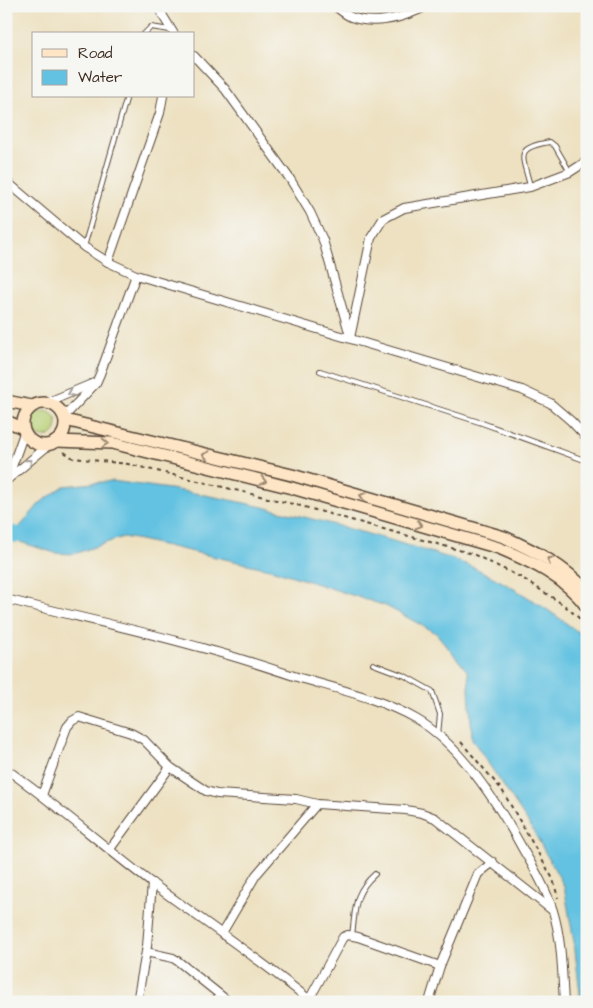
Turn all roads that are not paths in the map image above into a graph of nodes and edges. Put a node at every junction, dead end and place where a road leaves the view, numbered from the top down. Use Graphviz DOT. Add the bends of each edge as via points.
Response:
graph roads {
  1 [pos="160,6"];
  2 [pos="335,6"];
  3 [pos="427,6"];
  4 [pos="146,32"];
  5 [pos="168,32"];
  6 [pos="171,32"];
  7 [pos="195,57"];
  8 [pos="126,98"];
  9 [pos="163,98"];
  10 [pos="587,161"];
  11 [pos="570,172"];
  12 [pos="6,181"];
  13 [pos="530,187"];
  14 [pos="84,247"];
  15 [pos="108,262"];
  16 [pos="136,275"];
  17 [pos="350,338"];
  18 [pos="320,371"];
  19 [pos="96,382"];
  20 [pos="6,401"];
  21 [pos="46,403"];
  22 [pos="32,406"];
  23 [pos="64,419"];
  24 [pos="6,421"];
  25 [pos="23,430"];
  26 [pos="587,438"];
  27 [pos="53,443"];
  28 [pos="587,461"];
  29 [pos="7,481"];
  30 [pos="587,591"];
  31 [pos="6,599"];
  32 [pos="587,607"];
  33 [pos="373,664"];
  34 [pos="438,735"];
  35 [pos="170,768"];
  36 [pos="6,769"];
  37 [pos="42,794"];
  38 [pos="317,804"];
  39 [pos="110,849"];
  40 [pos="493,862"];
  41 [pos="376,874"];
  42 [pos="152,883"];
  43 [pos="553,910"];
  44 [pos="222,933"];
  45 [pos="352,935"];
  46 [pos="146,952"];
  47 [pos="440,966"];
  48 [pos="310,1001"];
  49 [pos="137,1002"];
  50 [pos="228,1002"];
  51 [pos="429,1002"];
  52 [pos="564,1002"];
  1 -- 6 [label="street"];
  2 -- 3 [label="street" via="350,17 368,21 390,20"];
  4 -- 5 [label="lane" via="151,27"];
  7 -- 17 [label="street" via="225,89 310,212 323,240"];
  8 -- 14 [label="lane"];
  9 -- 15 [label="street"];
  10 -- 11 [label="street"];
  11 -- 13 [label="street"];
  11 -- 13 [label="lane" via="550,142 532,145 525,149 523,156"];
  12 -- 14 [label="street"];
  13 -- 17 [label="street" via="404,208 383,219 371,238"];
  14 -- 15 [label="street"];
  15 -- 16 [label="street"];
  16 -- 17 [label="street"];
  16 -- 19 [label="street"];
  17 -- 26 [label="street" via="522,390 550,403"];
  18 -- 28 [label="lane"];
  19 -- 21 [label="street, one-way"];
  19 -- 23 [label="street"];
  20 -- 22 [label="street"];
  21 -- 22 [label="street"];
  21 -- 23 [label="street" via="57,407"];
  22 -- 25 [label="street" via="25,414"];
  23 -- 27 [label="street" via="64,432"];
  30 -- 23 [label="street, one-way" via="564,568 504,537 292,475"];
  24 -- 25 [label="street"];
  25 -- 27 [label="street" via="32,442"];
  25 -- 29 [label="street"];
  29 -- 27 [label="street, one-way"];
  27 -- 32 [label="street, one-way" via="112,443 292,488 499,548 549,572"];
  31 -- 34 [label="street" via="206,648 355,694 416,719"];
  33 -- 34 [label="lane" via="432,691 440,714"];
  34 -- 43 [label="street" via="470,768 504,815"];
  35 -- 37 [label="street" via="144,740 79,717 68,727"];
  35 -- 38 [label="street" via="206,791 217,794 296,799"];
  35 -- 39 [label="street"];
  36 -- 37 [label="street"];
  37 -- 39 [label="street"];
  38 -- 40 [label="street" via="422,813 435,818"];
  38 -- 44 [label="street" via="256,875"];
  39 -- 42 [label="street"];
  40 -- 43 [label="street"];
  40 -- 47 [label="street" via="478,874"];
  41 -- 45 [label="lane" via="360,890"];
  42 -- 44 [label="street"];
  42 -- 46 [label="street"];
  43 -- 52 [label="street"];
  44 -- 48 [label="street"];
  45 -- 47 [label="street"];
  45 -- 48 [label="street" via="343,937"];
  46 -- 49 [label="street"];
  46 -- 50 [label="street" via="173,958"];
  47 -- 51 [label="street"];
}
